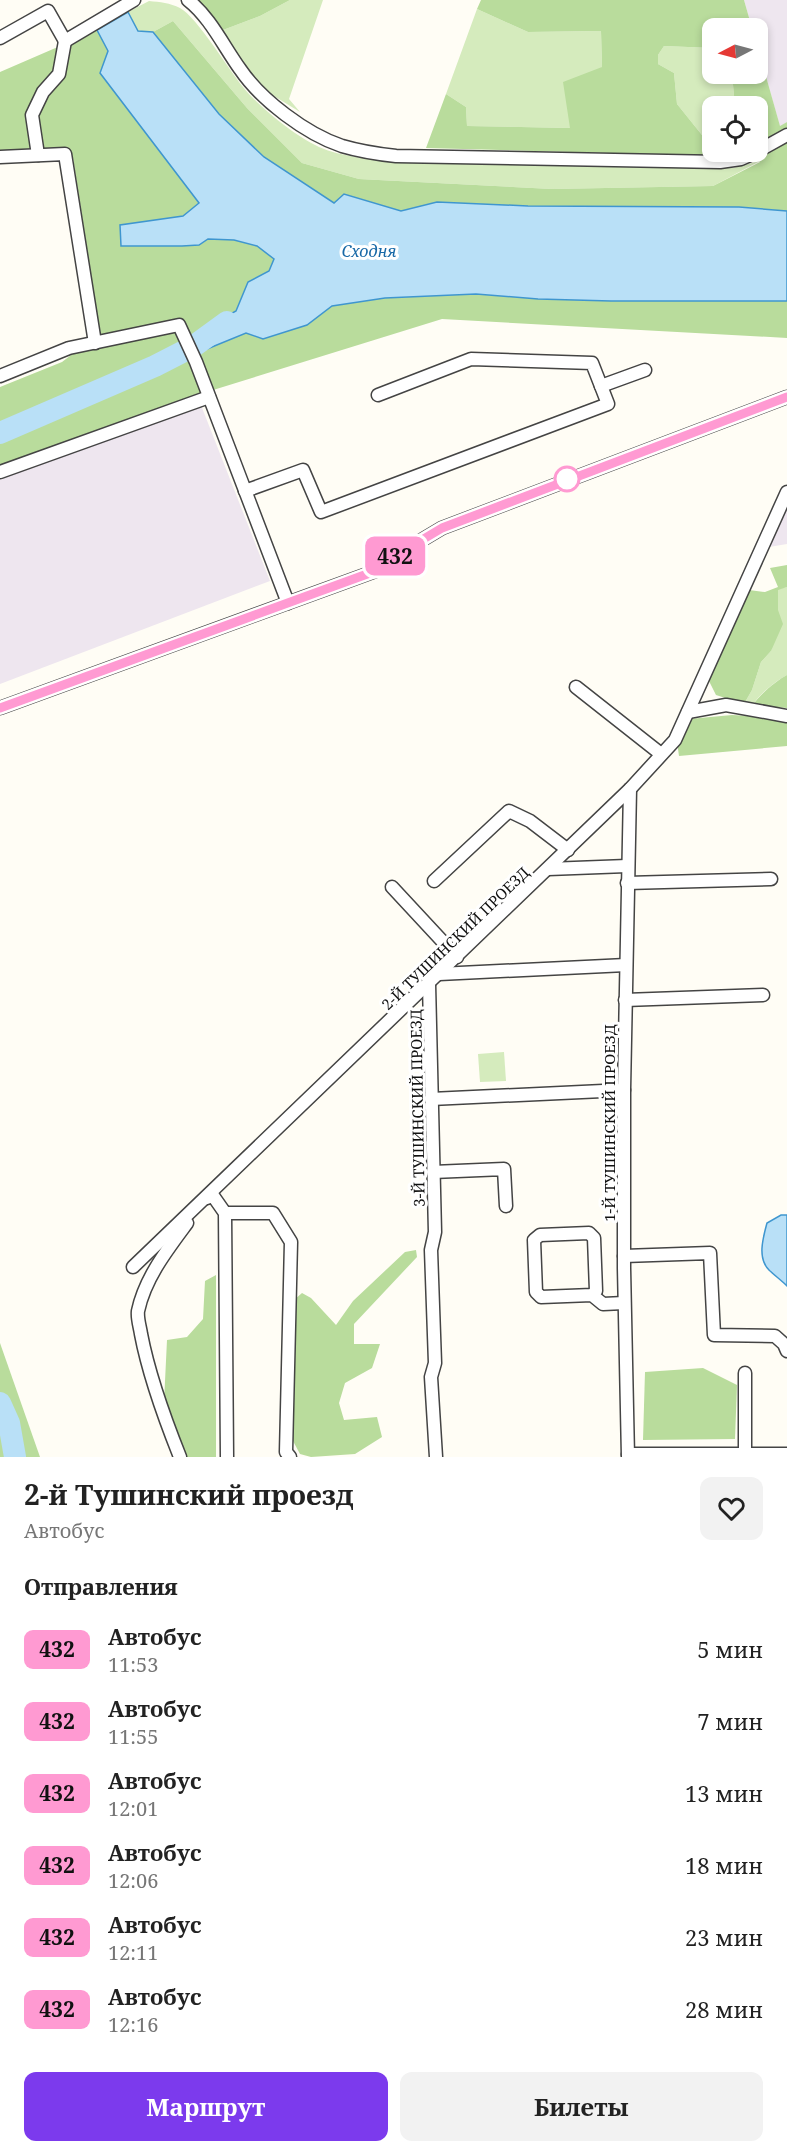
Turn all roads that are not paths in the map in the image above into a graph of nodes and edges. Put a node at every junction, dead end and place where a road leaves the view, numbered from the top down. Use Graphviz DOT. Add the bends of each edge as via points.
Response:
graph roads {
  1 [pos="134,0"];
  2 [pos="188,0"];
  3 [pos="0,38"];
  4 [pos="65,41"];
  5 [pos="787,135"];
  6 [pos="768,147"];
  7 [pos="38,155"];
  8 [pos="0,157"];
  9 [pos="702,162"];
  10 [pos="95,343"];
  11 [pos="645,370"];
  12 [pos="0,376"];
  13 [pos="601,386"];
  14 [pos="378,396"];
  15 [pos="209,397"];
  16 [pos="787,397"];
  17 [pos="0,472"];
  18 [pos="245,491"];
  19 [pos="787,492"];
  20 [pos="288,603"];
  21 [pos="576,687"];
  22 [pos="0,708"];
  23 [pos="688,712"];
  24 [pos="787,716"];
  25 [pos="661,754"];
  26 [pos="630,789"];
  27 [pos="568,849"];
  28 [pos="627,866"];
  29 [pos="548,869"];
  30 [pos="771,879"];
  31 [pos="434,881"];
  32 [pos="627,883"];
  33 [pos="392,887"];
  34 [pos="457,957"];
  35 [pos="626,965"];
  36 [pos="439,974"];
  37 [pos="429,984"];
  38 [pos="763,995"];
  39 [pos="625,1000"];
  40 [pos="624,1090"];
  41 [pos="431,1100"];
  42 [pos="433,1172"];
  43 [pos="211,1193"];
  44 [pos="506,1206"];
  45 [pos="225,1213"];
  46 [pos="624,1256"];
  47 [pos="133,1267"];
  48 [pos="591,1295"];
  49 [pos="624,1304"];
  50 [pos="787,1351"];
  51 [pos="745,1373"];
  52 [pos="744,1454"];
  53 [pos="628,1455"];
  54 [pos="787,1455"];
  55 [pos="180,1457"];
  56 [pos="227,1457"];
  57 [pos="290,1457"];
  58 [pos="436,1457"];
  1 -- 4 [label="street"];
  2 -- 9 [label="street" via="213,28 254,88 317,135 341,145 396,156"];
  3 -- 4 [label="street" via="48,11"];
  4 -- 7 [label="street" via="59,74 43,92 32,115"];
  5 -- 6 [label="street"];
  7 -- 8 [label="street"];
  7 -- 10 [label="street" via="65,153"];
  10 -- 12 [label="street" via="69,348"];
  10 -- 15 [label="street" via="179,325"];
  11 -- 13 [label="street"];
  13 -- 14 [label="street" via="592,363 471,359"];
  13 -- 18 [label="street" via="608,404 321,512 303,470"];
  15 -- 17 [label="street"];
  15 -- 18 [label="street"];
  16 -- 20 [label="street" via="442,528 381,569"];
  18 -- 20 [label="street"];
  19 -- 23 [label="street, 2-Й ТУШИНСКИЙ ПРОЕЗД"];
  20 -- 22 [label="street"];
  21 -- 25 [label="street"];
  23 -- 24 [label="street" via="726,705"];
  23 -- 25 [label="street, 2-Й ТУШИНСКИЙ ПРОЕЗД" via="675,740"];
  25 -- 26 [label="street, 2-Й ТУШИНСКИЙ ПРОЕЗД"];
  26 -- 27 [label="street, 2-Й ТУШИНСКИЙ ПРОЕЗД"];
  26 -- 28 [label="street, 1-Й ТУШИНСКИЙ ПРОЕЗД"];
  27 -- 29 [label="street, 2-Й ТУШИНСКИЙ ПРОЕЗД"];
  27 -- 31 [label="street" via="509,811"];
  28 -- 29 [label="street"];
  28 -- 32 [label="street, 1-Й ТУШИНСКИЙ ПРОЕЗД"];
  29 -- 34 [label="street, 2-Й ТУШИНСКИЙ ПРОЕЗД"];
  30 -- 32 [label="street"];
  32 -- 35 [label="street, 1-Й ТУШИНСКИЙ ПРОЕЗД"];
  33 -- 34 [label="street"];
  34 -- 36 [label="street, 2-Й ТУШИНСКИЙ ПРОЕЗД"];
  35 -- 36 [label="street"];
  35 -- 39 [label="street, 1-Й ТУШИНСКИЙ ПРОЕЗД"];
  36 -- 37 [label="street, 2-Й ТУШИНСКИЙ ПРОЕЗД"];
  37 -- 41 [label="street, 3-Й ТУШИНСКИЙ ПРОЕЗД"];
  37 -- 43 [label="street, 2-Й ТУШИНСКИЙ ПРОЕЗД"];
  38 -- 39 [label="street"];
  39 -- 40 [label="street, 1-Й ТУШИНСКИЙ ПРОЕЗД"];
  40 -- 41 [label="street"];
  40 -- 46 [label="street, 1-Й ТУШИНСКИЙ ПРОЕЗД"];
  41 -- 42 [label="street, 3-Й ТУШИНСКИЙ ПРОЕЗД"];
  42 -- 44 [label="street" via="504,1169"];
  42 -- 58 [label="street, 3-Й ТУШИНСКИЙ ПРОЕЗД" via="435,1363 431,1377"];
  43 -- 45 [label="street"];
  43 -- 47 [label="street, 2-Й ТУШИНСКИЙ ПРОЕЗД"];
  43 -- 55 [label="street" via="163,1256 146,1287 138,1314 145,1355"];
  45 -- 56 [label="street"];
  45 -- 57 [label="street" via="273,1213 291,1242 286,1452"];
  46 -- 49 [label="street, 1-Й ТУШИНСКИЙ ПРОЕЗД"];
  46 -- 50 [label="street" via="710,1252 714,1335 776,1336"];
  48 -- 48 [label="street" via="541,1297 536,1292 534,1240 540,1235 589,1233 594,1238 596,1291"];
  48 -- 49 [label="street" via="603,1304"];
  49 -- 53 [label="street, 1-Й ТУШИНСКИЙ ПРОЕЗД"];
  51 -- 52 [label="street"];
  52 -- 53 [label="street"];
  52 -- 54 [label="street"];
}
